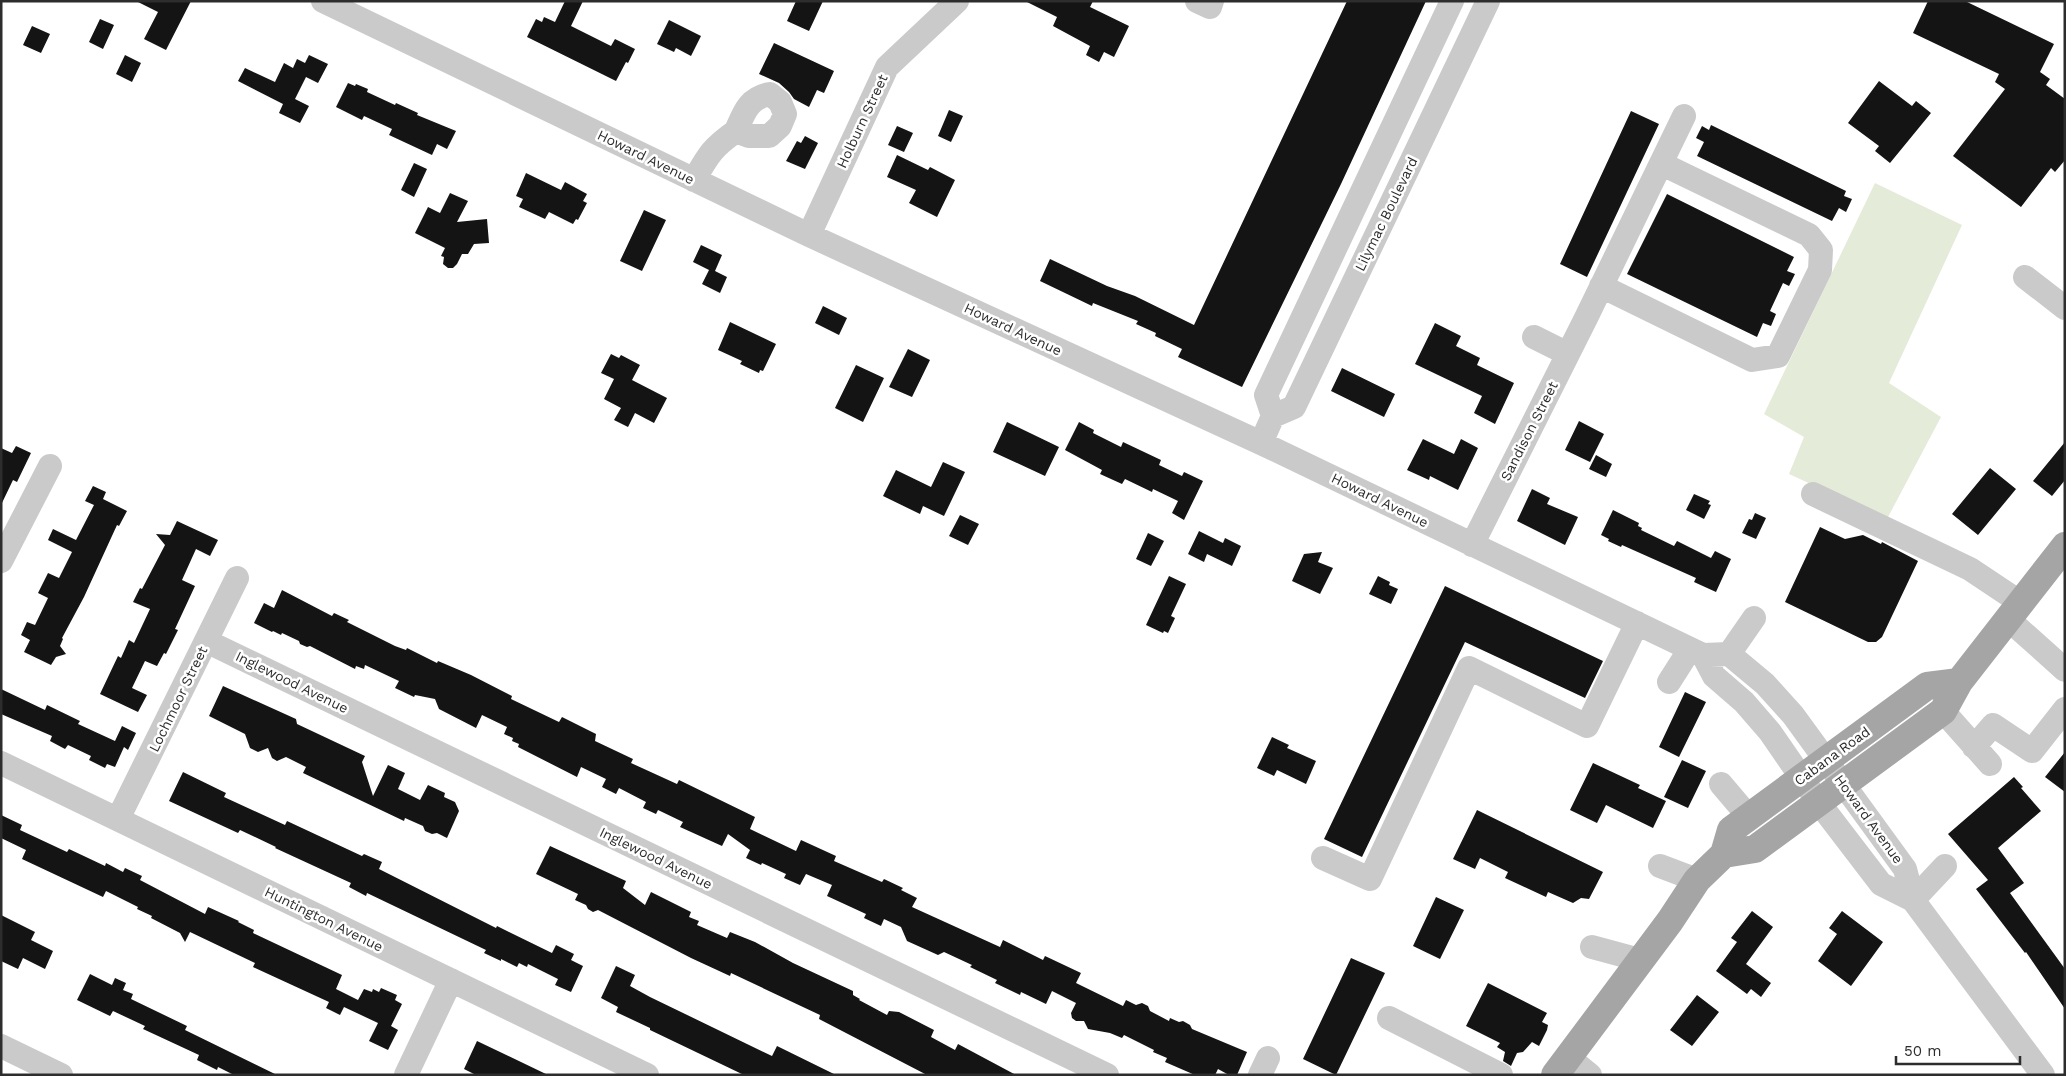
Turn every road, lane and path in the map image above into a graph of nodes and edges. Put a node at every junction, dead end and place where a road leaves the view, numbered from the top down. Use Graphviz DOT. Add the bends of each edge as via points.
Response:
graph roads {
  1 [pos="323,1"];
  2 [pos="957,1"];
  3 [pos="1197,1"];
  4 [pos="1212,1"];
  5 [pos="1452,1"];
  6 [pos="1488,1"];
  7 [pos="1684,116"];
  8 [pos="736,131"];
  9 [pos="1662,164"];
  10 [pos="694,180"];
  11 [pos="809,235"];
  12 [pos="2025,277"];
  13 [pos="1602,286"];
  14 [pos="2065,308"];
  15 [pos="1534,337"];
  16 [pos="1568,354"];
  17 [pos="1273,416"];
  18 [pos="1261,444"];
  19 [pos="50,466"];
  20 [pos="1813,494"];
  21 [pos="1472,544"];
  22 [pos="2065,546"];
  23 [pos="4,549"];
  24 [pos="237,578"];
  25 [pos="2014,611"];
  26 [pos="1754,618"];
  27 [pos="1637,623"];
  28 [pos="206,641"];
  29 [pos="1696,652"];
  30 [pos="1729,654"];
  31 [pos="2065,670"];
  32 [pos="1669,682"];
  33 [pos="1959,682"];
  34 [pos="2065,709"];
  35 [pos="1943,711"];
  36 [pos="1974,747"];
  37 [pos="1826,761"];
  38 [pos="1,763"];
  39 [pos="1990,764"];
  40 [pos="1802,778"];
  41 [pos="1721,784"];
  42 [pos="1844,785"];
  43 [pos="1819,803"];
  44 [pos="1748,817"];
  45 [pos="118,820"];
  46 [pos="1724,854"];
  47 [pos="1323,858"];
  48 [pos="1660,866"];
  49 [pos="1946,866"];
  50 [pos="1698,880"];
  51 [pos="1913,900"];
  52 [pos="1592,947"];
  53 [pos="1640,960"];
  54 [pos="451,980"];
  55 [pos="1389,1018"];
  56 [pos="1,1046"];
  57 [pos="1561,1066"];
  58 [pos="61,1075"];
  59 [pos="406,1075"];
  60 [pos="647,1075"];
  61 [pos="1106,1075"];
  62 [pos="1501,1075"];
  63 [pos="1590,1075"];
  64 [pos="2043,1075"];
  1 -- 10 [label="street, Howard Avenue"];
  2 -- 11 [label="street, Holburn Street" via="887,67"];
  3 -- 4 [label="street" via="1210,7"];
  5 -- 17 [label="street" via="1266,395"];
  6 -- 17 [label="street, Lilymac Boulevard" via="1294,407"];
  7 -- 9 [label="street, Sandison Street"];
  8 -- 10 [label="street" via="710,152"];
  9 -- 13 [label="street, Sandison Street"];
  9 -- 13 [label="street" via="1809,235 1821,250 1820,270 1778,356 1752,360"];
  10 -- 11 [label="street, Howard Avenue"];
  11 -- 18 [label="street, Howard Avenue"];
  12 -- 14 [label="street"];
  13 -- 16 [label="street, Sandison Street"];
  15 -- 16 [label="street"];
  16 -- 21 [label="street, Sandison Street"];
  17 -- 18 [label="street"];
  18 -- 21 [label="street, Howard Avenue"];
  19 -- 23 [label="street"];
  20 -- 25 [label="street" via="1841,507 1851,521 1916,553 1927,549 1970,570"];
  21 -- 27 [label="street, Howard Avenue"];
  22 -- 25 [label="main road"];
  24 -- 28 [label="street, Lochmoor Street"];
  25 -- 31 [label="street"];
  25 -- 33 [label="main road"];
  26 -- 30 [label="street"];
  27 -- 29 [label="street, Howard Avenue"];
  27 -- 47 [label="street" via="1588,726 1469,668 1370,879"];
  28 -- 45 [label="street, Lochmoor Street"];
  28 -- 61 [label="street, Inglewood Avenue"];
  29 -- 30 [label="street, Howard Avenue"];
  29 -- 32 [label="street"];
  29 -- 40 [label="street, Howard Avenue" via="1714,676 1765,726"];
  30 -- 37 [label="street, Howard Avenue" via="1788,708"];
  33 -- 35 [label="main road"];
  33 -- 37 [label="main road, Cabana Road" via="1927,686"];
  34 -- 36 [label="street" via="2032,751 1993,726"];
  35 -- 36 [label="street"];
  35 -- 42 [label="main road"];
  36 -- 39 [label="street"];
  37 -- 40 [label="main road, Cabana Road"];
  37 -- 42 [label="street, Howard Avenue"];
  38 -- 45 [label="street, Huntington Avenue"];
  40 -- 43 [label="street, Howard Avenue"];
  40 -- 44 [label="main road, Cabana Road"];
  41 -- 44 [label="street"];
  42 -- 43 [label="main road"];
  42 -- 51 [label="street, Howard Avenue" via="1905,869"];
  43 -- 46 [label="main road" via="1755,849"];
  43 -- 51 [label="street, Howard Avenue" via="1881,884"];
  44 -- 46 [label="main road, Cabana Road" via="1731,830"];
  45 -- 54 [label="street, Huntington Avenue"];
  46 -- 50 [label="main road, Cabana Road"];
  48 -- 50 [label="street"];
  49 -- 51 [label="street"];
  50 -- 53 [label="main road, Cabana Road"];
  51 -- 64 [label="street, Howard Avenue"];
  52 -- 53 [label="street"];
  53 -- 57 [label="main road, Cabana Road"];
  54 -- 59 [label="street"];
  54 -- 60 [label="street, Huntington Avenue"];
  55 -- 62 [label="street"];
  56 -- 58 [label="street"];
  57 -- 63 [label="street"];
}
